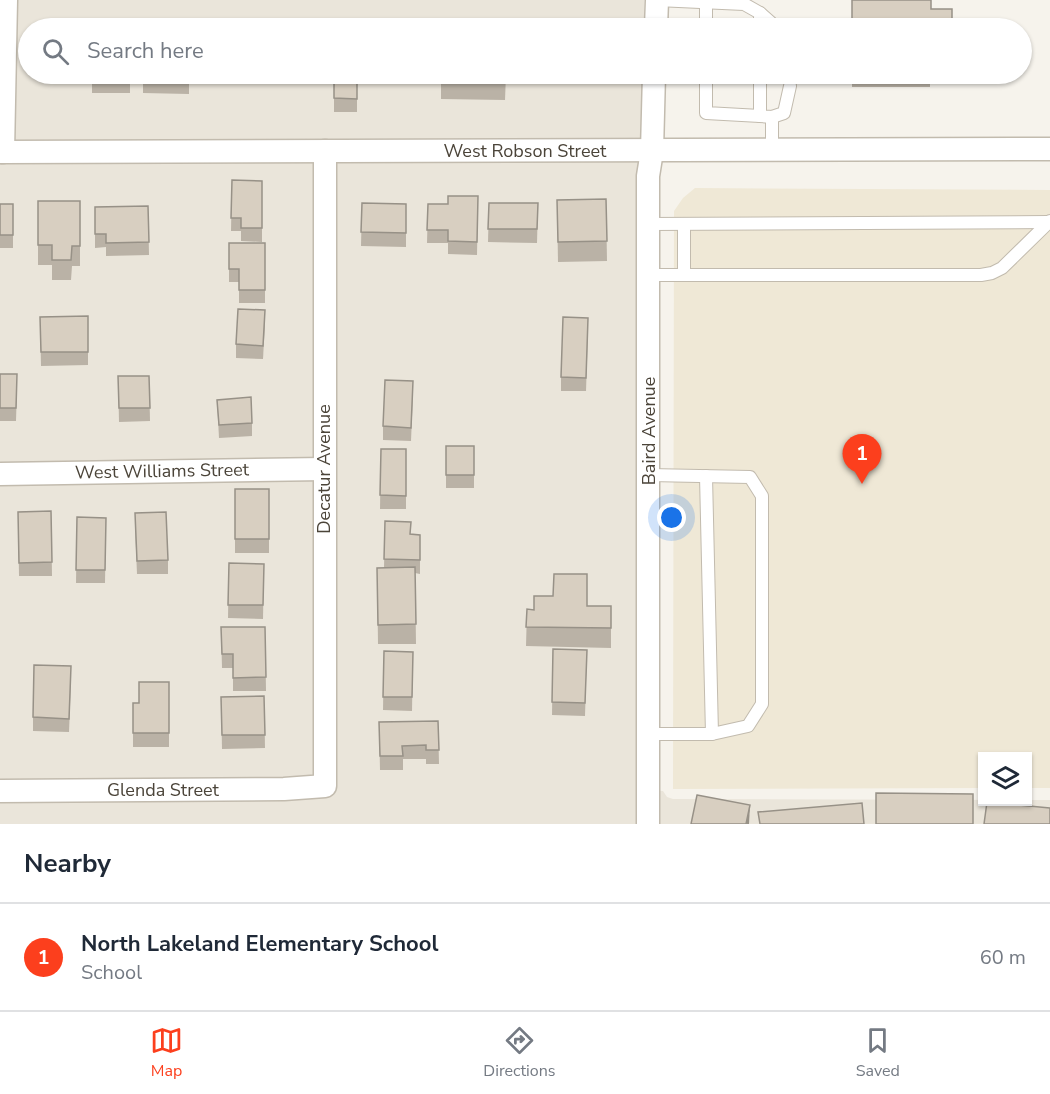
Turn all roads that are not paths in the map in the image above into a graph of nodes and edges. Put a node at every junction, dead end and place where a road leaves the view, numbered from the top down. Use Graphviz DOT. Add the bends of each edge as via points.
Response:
graph roads {
  1 [pos="6,0"];
  2 [pos="657,0"];
  3 [pos="706,1"];
  4 [pos="760,13"];
  5 [pos="656,18"];
  6 [pos="706,18"];
  7 [pos="760,18"];
  8 [pos="766,18"];
  9 [pos="654,84"];
  10 [pos="706,84"];
  11 [pos="761,84"];
  12 [pos="790,86"];
  13 [pos="766,117"];
  14 [pos="772,150"];
  15 [pos="1050,150"];
  16 [pos="325,151"];
  17 [pos="652,151"];
  18 [pos="1,152"];
  19 [pos="1050,222"];
  20 [pos="648,224"];
  21 [pos="684,225"];
  22 [pos="684,274"];
  23 [pos="649,275"];
  24 [pos="324,469"];
  25 [pos="0,474"];
  26 [pos="649,475"];
  27 [pos="706,476"];
  28 [pos="648,734"];
  29 [pos="712,734"];
  30 [pos="325,786"];
  31 [pos="0,791"];
  32 [pos="648,824"];
  1 -- 18 [label="street"];
  2 -- 3 [label="lane"];
  2 -- 5 [label="street"];
  3 -- 4 [label="lane" via="744,4"];
  3 -- 6 [label="lane"];
  4 -- 7 [label="lane"];
  4 -- 8 [label="lane"];
  9 -- 17 [label="street, Baird Avenue"];
  10 -- 13 [label="lane" via="706,113"];
  11 -- 13 [label="lane"];
  12 -- 13 [label="lane" via="784,113"];
  13 -- 14 [label="lane"];
  14 -- 15 [label="street, West Robson Street"];
  14 -- 17 [label="street, West Robson Street"];
  16 -- 17 [label="street, West Robson Street"];
  16 -- 18 [label="street, West Robson Street"];
  16 -- 24 [label="street, Decatur Avenue"];
  17 -- 20 [label="street, Baird Avenue"];
  19 -- 21 [label="lane"];
  19 -- 22 [label="lane" via="1002,268 981,275"];
  20 -- 21 [label="lane"];
  20 -- 23 [label="street, Baird Avenue"];
  21 -- 22 [label="lane"];
  22 -- 23 [label="lane"];
  23 -- 26 [label="street, Baird Avenue"];
  24 -- 25 [label="street, West Williams Street"];
  24 -- 30 [label="street, Decatur Avenue"];
  26 -- 27 [label="lane"];
  26 -- 28 [label="street, Baird Avenue"];
  27 -- 29 [label="lane"];
  27 -- 29 [label="lane" via="750,477 762,496 762,704 748,726"];
  28 -- 29 [label="lane"];
  28 -- 32 [label="street, Baird Avenue"];
  30 -- 31 [label="street, Glenda Street"];
}
